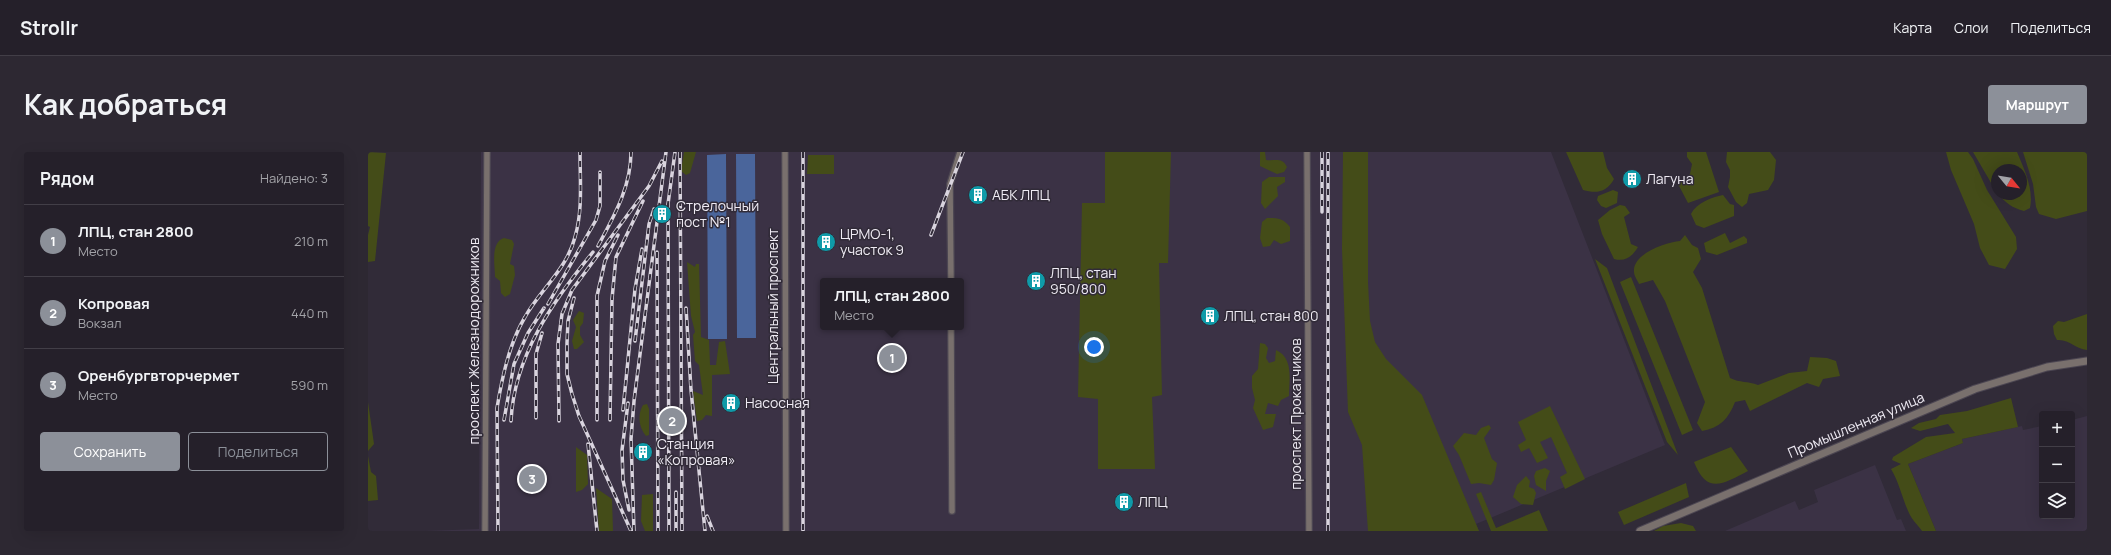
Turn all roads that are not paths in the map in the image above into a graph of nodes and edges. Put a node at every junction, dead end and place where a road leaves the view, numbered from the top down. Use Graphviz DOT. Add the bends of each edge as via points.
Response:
graph roads {
  1 [pos="487,152"];
  2 [pos="785,152"];
  3 [pos="960,152"];
  4 [pos="1307,152"];
  5 [pos="951,278"];
  6 [pos="951,330"];
  7 [pos="2087,361"];
  8 [pos="952,511"];
  9 [pos="486,531"];
  10 [pos="786,531"];
  11 [pos="1309,531"];
  12 [pos="1640,531"];
  1 -- 9 [label="street, проспект Железнодорожников"];
  2 -- 10 [label="street, Центральный проспект"];
  3 -- 5 [label="street" via="950,184"];
  4 -- 11 [label="street, проспект Прокатчиков"];
  6 -- 8 [label="street"];
  7 -- 12 [label="street, Промышленная улица" via="2047,367 1975,389"];
}
